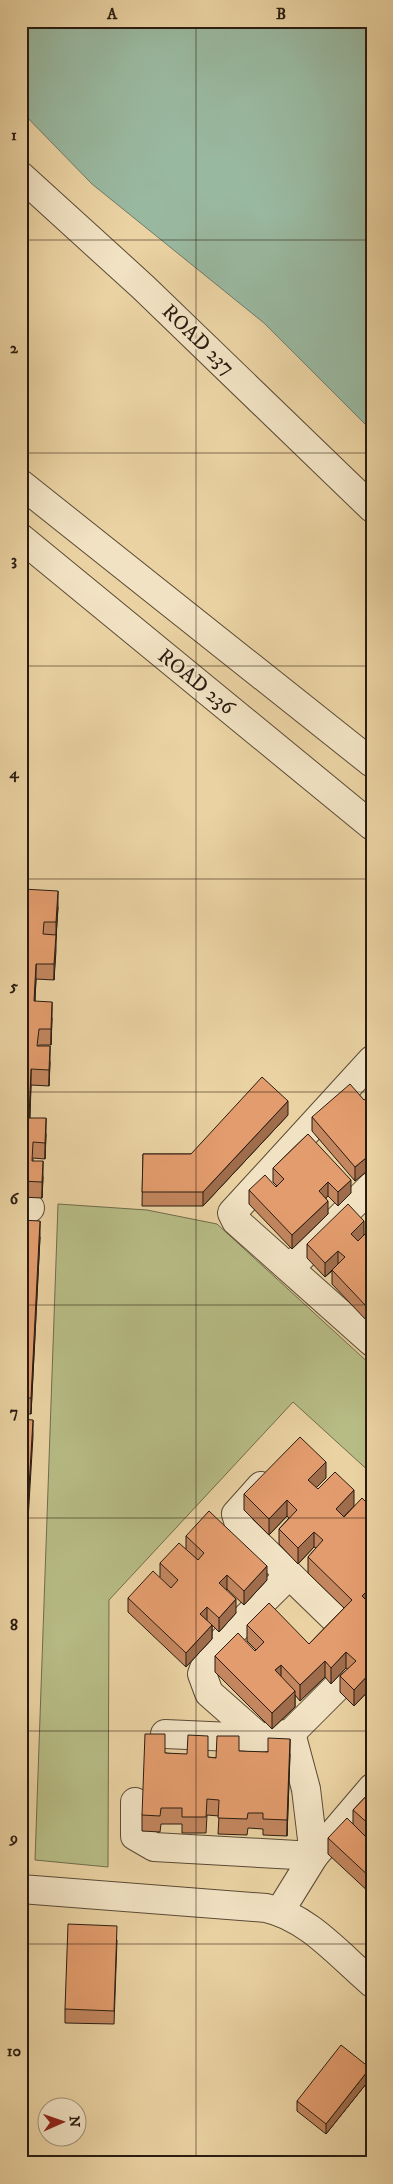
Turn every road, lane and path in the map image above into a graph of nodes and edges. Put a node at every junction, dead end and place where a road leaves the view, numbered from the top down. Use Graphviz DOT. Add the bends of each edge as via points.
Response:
graph roads {
  1 [pos="21,176"];
  2 [pos="21,484"];
  3 [pos="372,508"];
  4 [pos="21,538"];
  5 [pos="372,763"];
  6 [pos="372,826"];
  7 [pos="367,1075"];
  8 [pos="372,1186"];
  9 [pos="290,1268"];
  10 [pos="372,1342"];
  11 [pos="261,1486"];
  12 [pos="289,1576"];
  13 [pos="338,1622"];
  14 [pos="372,1652"];
  15 [pos="291,1733"];
  16 [pos="165,1734"];
  17 [pos="260,1738"];
  18 [pos="372,1788"];
  19 [pos="135,1802"];
  20 [pos="314,1856"];
  21 [pos="21,1889"];
  22 [pos="280,1911"];
  23 [pos="372,1983"];
  1 -- 3 [label="street, ROAD 237" via="143,287"];
  2 -- 5 [label="street"];
  4 -- 6 [label="street, ROAD 236"];
  7 -- 9 [label="street" via="232,1213 236,1221"];
  8 -- 9 [label="street"];
  9 -- 10 [label="street"];
  11 -- 12 [label="street" via="236,1514 240,1527"];
  12 -- 13 [label="street"];
  12 -- 17 [label="street" via="209,1655 202,1674 209,1693"];
  14 -- 15 [label="street"];
  15 -- 17 [label="street"];
  15 -- 20 [label="street" via="306,1789"];
  16 -- 17 [label="street"];
  18 -- 20 [label="street"];
  19 -- 20 [label="street" via="135,1836 154,1847"];
  20 -- 22 [label="street"];
  21 -- 22 [label="street"];
  22 -- 23 [label="street" via="305,1925"];
}
